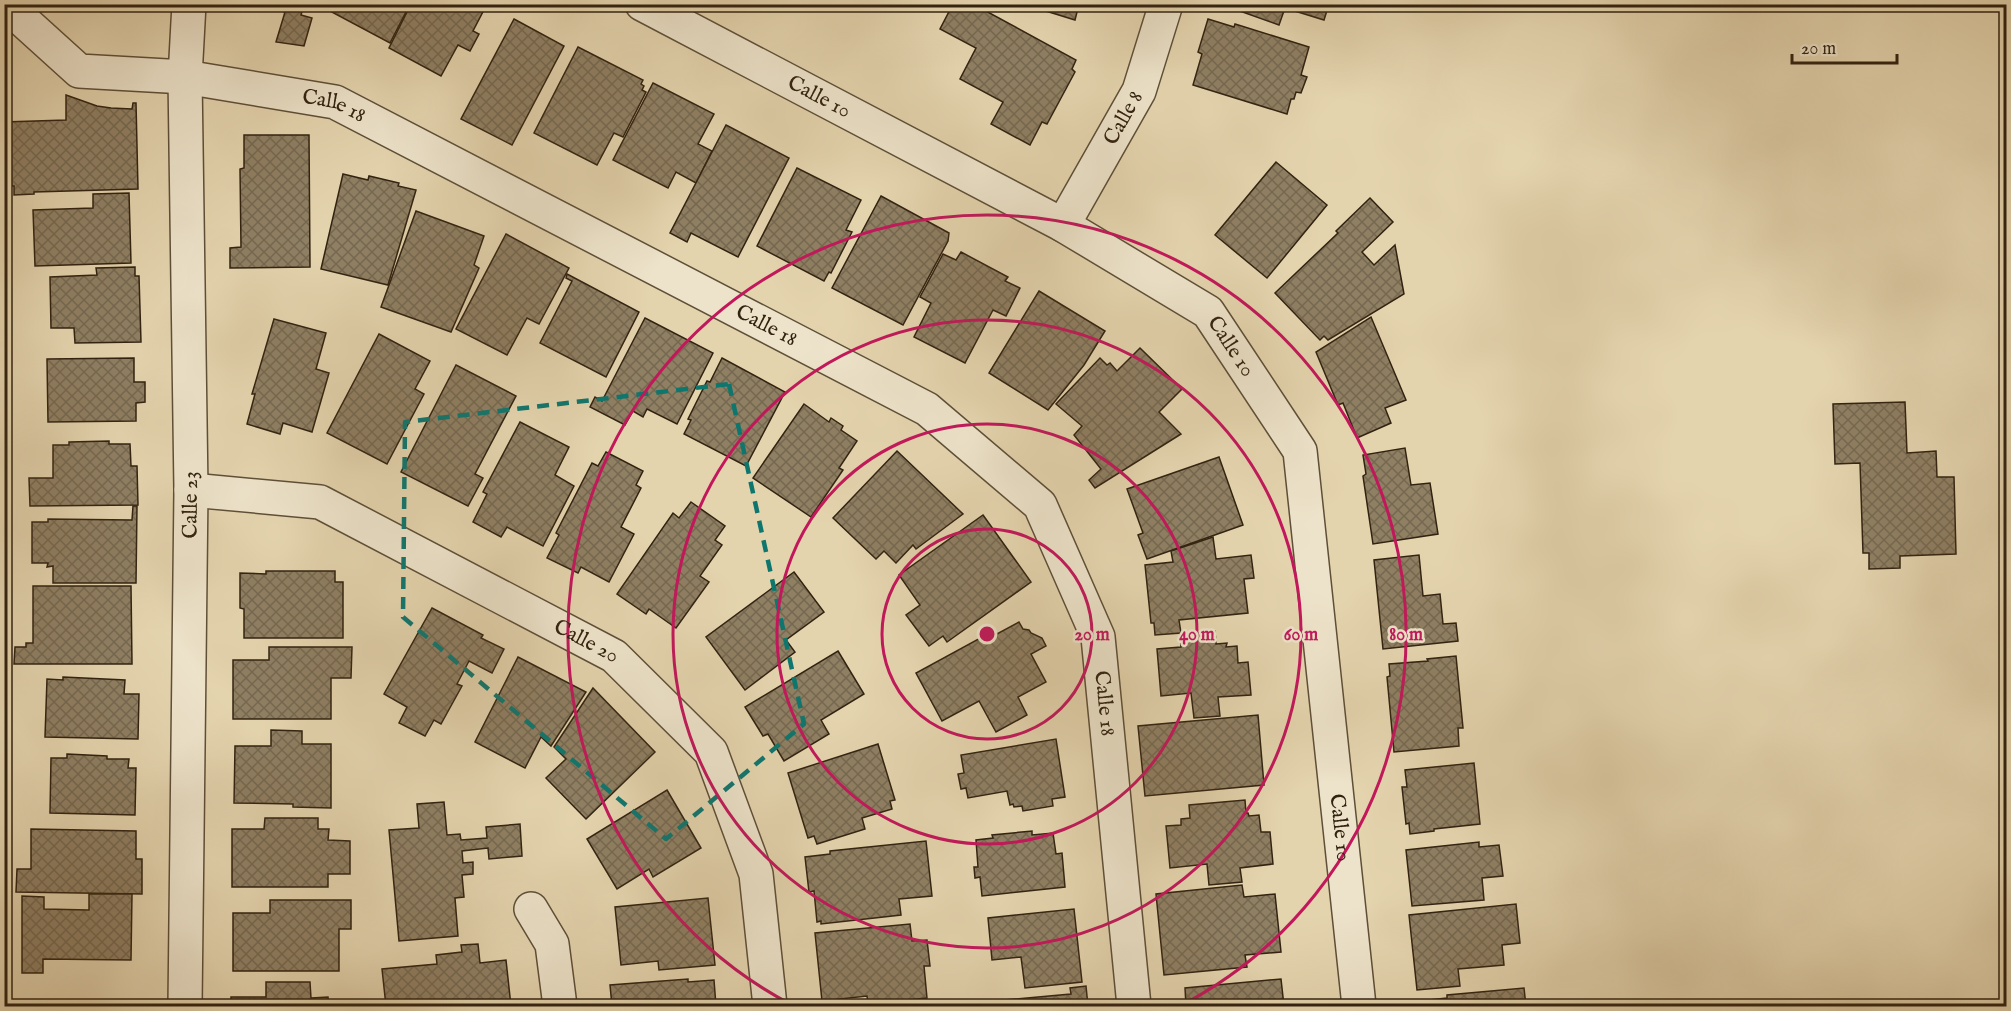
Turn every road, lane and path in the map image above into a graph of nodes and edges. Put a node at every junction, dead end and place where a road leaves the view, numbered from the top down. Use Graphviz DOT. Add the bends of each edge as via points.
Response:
graph roads {
  1 [pos="5,4"];
  2 [pos="189,4"];
  3 [pos="642,4"];
  4 [pos="1166,4"];
  5 [pos="185,77"];
  6 [pos="1063,225"];
  7 [pos="191,490"];
  8 [pos="531,909"];
  9 [pos="185,1006"];
  10 [pos="560,1006"];
  11 [pos="770,1006"];
  12 [pos="1134,1006"];
  13 [pos="1359,1006"];
  1 -- 5 [label="street, Calle 18" via="79,71"];
  2 -- 5 [label="street, Calle 23"];
  3 -- 6 [label="street, Calle 10"];
  4 -- 6 [label="street, Calle 8" via="1139,91"];
  5 -- 7 [label="street, Calle 23"];
  5 -- 12 [label="street, Calle 18" via="335,102 927,409 1040,505 1098,637"];
  6 -- 13 [label="street, Calle 10" via="1209,312 1300,451"];
  7 -- 9 [label="street, Calle 23"];
  7 -- 11 [label="street, Calle 20" via="320,502 614,656 711,752 756,874"];
  8 -- 10 [label="street" via="552,944"];
}
